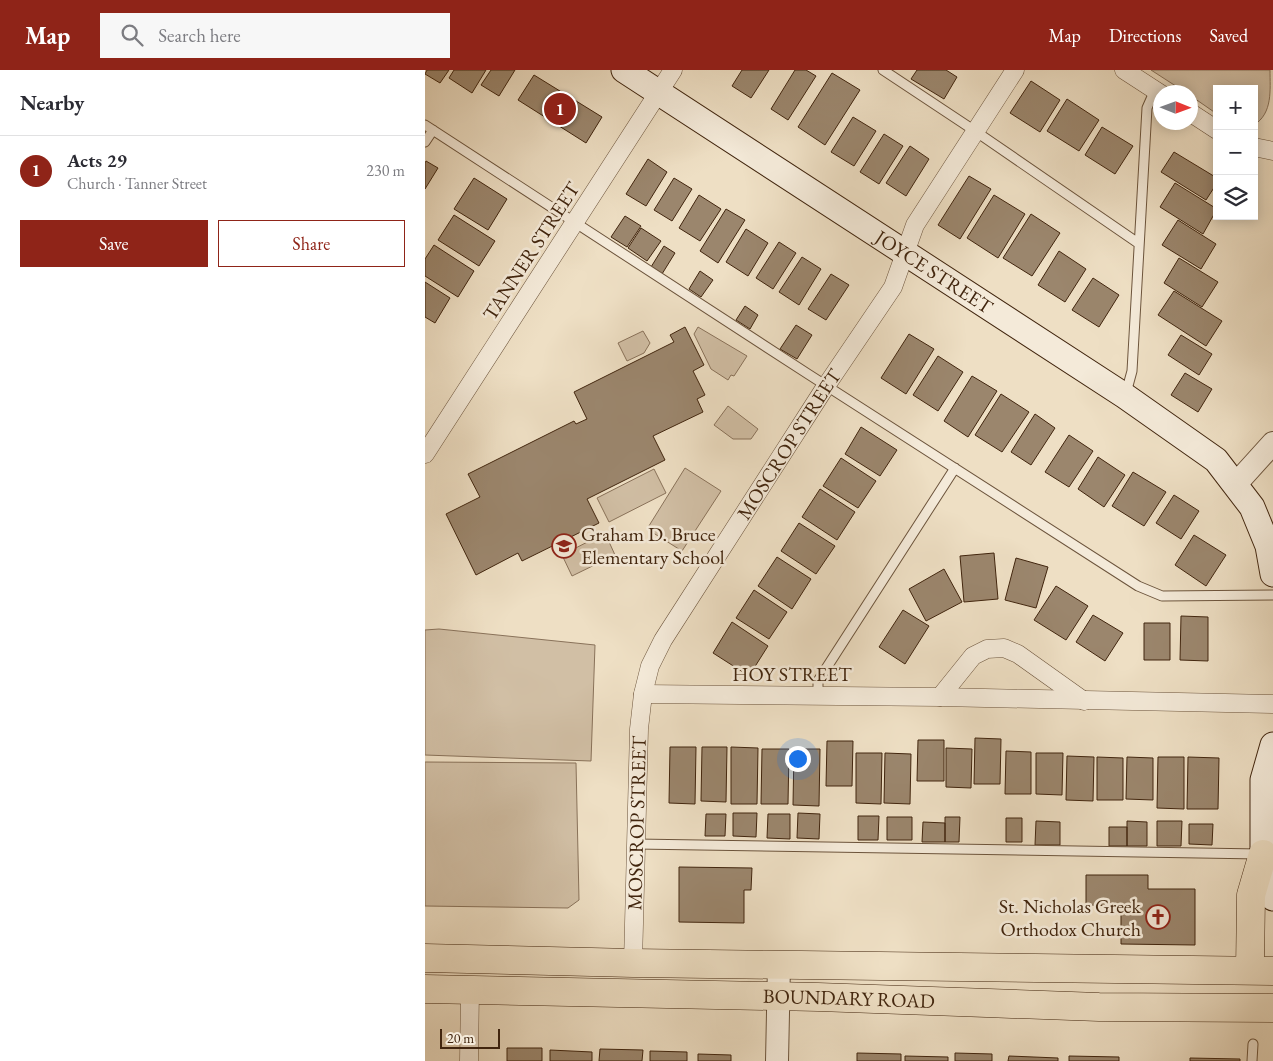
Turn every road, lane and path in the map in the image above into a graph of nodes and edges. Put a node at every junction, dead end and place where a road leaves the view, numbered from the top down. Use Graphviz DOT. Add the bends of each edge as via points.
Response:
graph roads {
  1 [pos="624,70"];
  2 [pos="673,70"];
  3 [pos="883,70"];
  4 [pos="1015,70"];
  5 [pos="1124,70"];
  6 [pos="1153,89"];
  7 [pos="659,92"];
  8 [pos="1153,98"];
  9 [pos="1198,118"];
  10 [pos="429,127"];
  11 [pos="1213,127"];
  12 [pos="975,131"];
  13 [pos="425,142"];
  14 [pos="1258,148"];
  15 [pos="1273,151"];
  16 [pos="575,222"];
  17 [pos="1139,243"];
  18 [pos="905,253"];
  19 [pos="826,386"];
  20 [pos="1125,396"];
  21 [pos="1273,443"];
  22 [pos="425,454"];
  23 [pos="955,468"];
  24 [pos="1235,485"];
  25 [pos="1273,574"];
  26 [pos="1273,595"];
  27 [pos="643,694"];
  28 [pos="818,696"];
  29 [pos="940,697"];
  30 [pos="1084,701"];
  31 [pos="1273,704"];
  32 [pos="1273,745"];
  33 [pos="636,844"];
  34 [pos="1263,854"];
  35 [pos="1273,898"];
  36 [pos="425,958"];
  37 [pos="633,963"];
  38 [pos="779,964"];
  39 [pos="1262,970"];
  40 [pos="425,988"];
  41 [pos="469,989"];
  42 [pos="779,996"];
  43 [pos="1273,1008"];
  44 [pos="1253,1044"];
  45 [pos="469,1061"];
  46 [pos="777,1061"];
  47 [pos="1252,1061"];
  1 -- 7 [label="main road, JOYCE STREET"];
  2 -- 7 [label="street, TANNER STREET"];
  3 -- 12 [label="lane"];
  4 -- 12 [label="street, MOSCROP STREET"];
  5 -- 6 [label="street"];
  7 -- 16 [label="street, TANNER STREET"];
  7 -- 18 [label="main road, JOYCE STREET"];
  8 -- 17 [label="lane" via="1147,108"];
  9 -- 11 [label="street"];
  10 -- 13 [label="lane"];
  10 -- 16 [label="lane"];
  12 -- 17 [label="lane"];
  12 -- 18 [label="street, MOSCROP STREET" via="915,224"];
  14 -- 15 [label="street"];
  16 -- 19 [label="lane"];
  16 -- 22 [label="street, TANNER STREET"];
  17 -- 20 [label="lane" via="1132,371"];
  18 -- 19 [label="street, MOSCROP STREET" via="893,287"];
  18 -- 20 [label="main road, JOYCE STREET"];
  19 -- 23 [label="lane"];
  19 -- 27 [label="street, MOSCROP STREET" via="663,640"];
  20 -- 24 [label="main road, JOYCE STREET" via="1216,460"];
  21 -- 24 [label="street"];
  23 -- 26 [label="lane" via="1138,586 1163,596"];
  23 -- 28 [label="lane" via="818,681"];
  24 -- 25 [label="main road, JOYCE STREET" via="1251,507 1268,546"];
  27 -- 28 [label="street, HOY STREET"];
  27 -- 33 [label="street, MOSCROP STREET"];
  28 -- 29 [label="street, HOY STREET"];
  29 -- 30 [label="street, HOY STREET"];
  29 -- 30 [label="street" via="973,656 987,649 1004,648 1018,654"];
  30 -- 31 [label="street, HOY STREET"];
  32 -- 34 [label="main road" via="1263,780"];
  33 -- 34 [label="lane"];
  33 -- 37 [label="street, MOSCROP STREET"];
  34 -- 35 [label="main road"];
  34 -- 39 [label="main road" via="1251,895"];
  36 -- 37 [label="main road, BOUNDARY ROAD"];
  37 -- 38 [label="main road, BOUNDARY ROAD"];
  38 -- 39 [label="main road, BOUNDARY ROAD"];
  38 -- 42 [label="street"];
  40 -- 41 [label="main road, BOUNDARY ROAD"];
  41 -- 42 [label="main road, BOUNDARY ROAD"];
  41 -- 45 [label="street"];
  42 -- 43 [label="main road, BOUNDARY ROAD" via="1099,1007"];
  42 -- 46 [label="street"];
  44 -- 47 [label="lane"];
}
